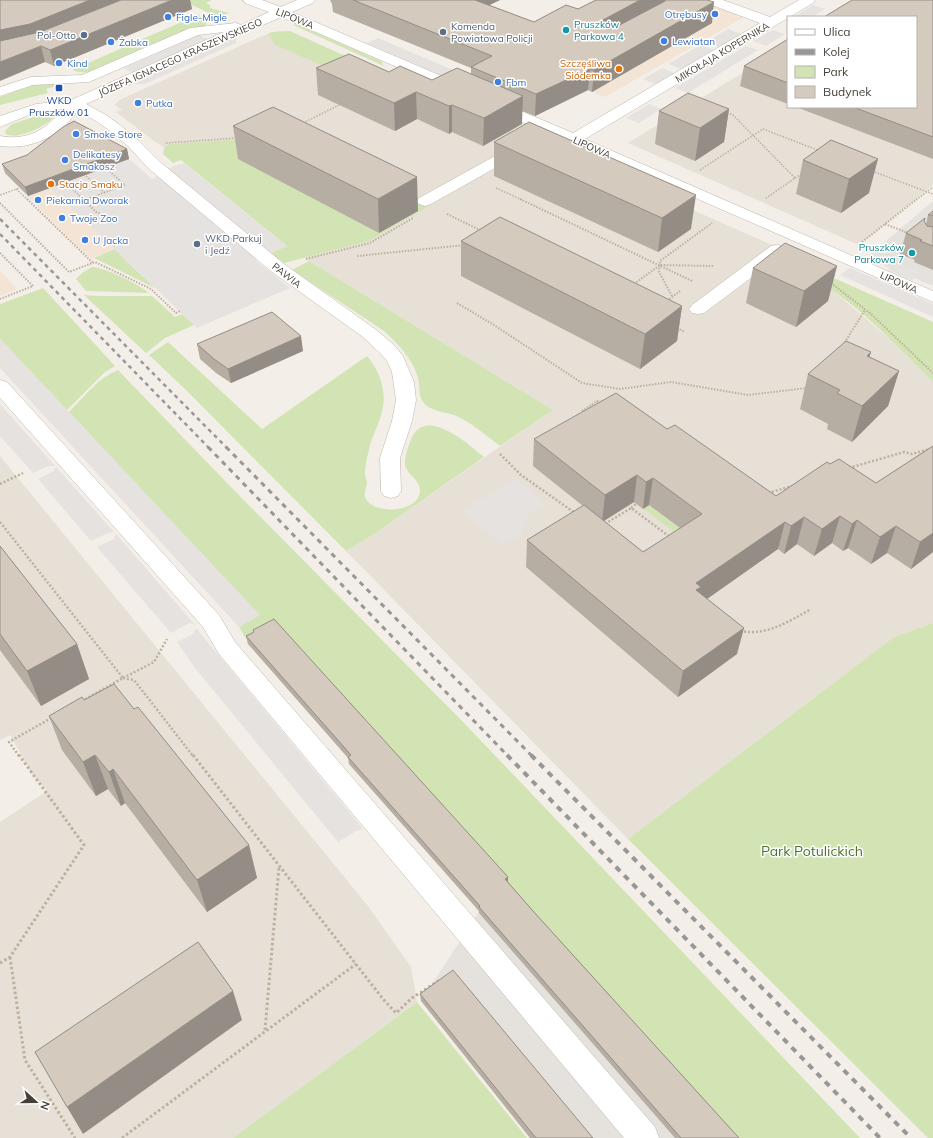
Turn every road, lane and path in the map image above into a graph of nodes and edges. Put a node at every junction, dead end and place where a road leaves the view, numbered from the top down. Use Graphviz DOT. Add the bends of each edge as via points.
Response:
graph roads {
  1 [pos="250,0"];
  2 [pos="308,0"];
  3 [pos="710,0"];
  4 [pos="808,0"];
  5 [pos="280,12"];
  6 [pos="772,22"];
  7 [pos="249,26"];
  8 [pos="0,92"];
  9 [pos="74,104"];
  10 [pos="342,104"];
  11 [pos="727,114"];
  12 [pos="0,123"];
  13 [pos="302,123"];
  14 [pos="552,130"];
  15 [pos="753,136"];
  16 [pos="239,138"];
  17 [pos="574,139"];
  18 [pos="0,141"];
  19 [pos="163,143"];
  20 [pos="826,154"];
  21 [pos="107,169"];
  22 [pos="807,170"];
  23 [pos="869,170"];
  24 [pos="698,171"];
  25 [pos="86,176"];
  26 [pos="471,176"];
  27 [pos="795,178"];
  28 [pos="66,183"];
  29 [pos="24,186"];
  30 [pos="933,187"];
  31 [pos="16,189"];
  32 [pos="926,192"];
  33 [pos="105,193"];
  34 [pos="0,194"];
  35 [pos="933,194"];
  36 [pos="765,199"];
  37 [pos="84,200"];
  38 [pos="425,201"];
  39 [pos="0,203"];
  40 [pos="446,214"];
  41 [pos="418,215"];
  42 [pos="106,216"];
  43 [pos="713,223"];
  44 [pos="885,224"];
  45 [pos="488,234"];
  46 [pos="913,235"];
  47 [pos="796,237"];
  48 [pos="470,245"];
  49 [pos="857,246"];
  50 [pos="0,253"];
  51 [pos="357,256"];
  52 [pos="299,261"];
  53 [pos="93,263"];
  54 [pos="660,265"];
  55 [pos="713,266"];
  56 [pos="692,281"];
  57 [pos="828,282"];
  58 [pos="633,285"];
  59 [pos="672,296"];
  60 [pos="933,297"];
  61 [pos="0,299"];
  62 [pos="660,299"];
  63 [pos="667,300"];
  64 [pos="457,303"];
  65 [pos="698,309"];
  66 [pos="865,310"];
  67 [pos="180,311"];
  68 [pos="674,326"];
  69 [pos="685,332"];
  70 [pos="839,350"];
  71 [pos="933,373"];
  72 [pos="811,384"];
  73 [pos="0,386"];
  74 [pos="604,405"];
  75 [pos="582,411"];
  76 [pos="933,448"];
  77 [pos="500,454"];
  78 [pos="850,468"];
  79 [pos="843,470"];
  80 [pos="23,473"];
  81 [pos="849,473"];
  82 [pos="0,484"];
  83 [pos="793,485"];
  84 [pos="779,490"];
  85 [pos="391,491"];
  86 [pos="764,494"];
  87 [pos="771,496"];
  88 [pos="636,504"];
  89 [pos="631,508"];
  90 [pos="578,515"];
  91 [pos="0,522"];
  92 [pos="602,526"];
  93 [pos="665,542"];
  94 [pos="811,609"];
  95 [pos="737,630"];
  96 [pos="167,638"];
  97 [pos="123,678"];
  98 [pos="76,704"];
  99 [pos="56,716"];
  100 [pos="279,867"];
  101 [pos="10,957"];
  102 [pos="0,963"];
  103 [pos="356,964"];
  104 [pos="445,976"];
  105 [pos="265,1030"];
  106 [pos="75,1138"];
  107 [pos="122,1138"];
  108 [pos="644,1138"];
  1 -- 5 [label="street, LIPOWA"];
  2 -- 5 [label="street, JÓZEFA IGNACEGO KRASZEWSKIEGO"];
  3 -- 6 [label="street"];
  4 -- 6 [label="street, MIKOŁAJA KOPERNIKA"];
  5 -- 7 [label="street, JÓZEFA IGNACEGO KRASZEWSKIEGO"];
  5 -- 14 [label="street, LIPOWA"];
  6 -- 17 [label="street, MIKOŁAJA KOPERNIKA"];
  7 -- 8 [label="street" via="195,31 86,78 31,81"];
  7 -- 9 [label="street, JÓZEFA IGNACEGO KRASZEWSKIEGO"];
  9 -- 12 [label="street, JÓZEFA IGNACEGO KRASZEWSKIEGO" via="38,108"];
  9 -- 18 [label="street" via="61,122 39,137 18,143"];
  9 -- 85 [label="street, PAWIA" via="115,128 154,165 282,272 370,333 388,350 401,372 406,400 390,458"];
  10 -- 13 [label="path"];
  11 -- 15 [label="path" via="732,114"];
  14 -- 17 [label="street, LIPOWA"];
  14 -- 26 [label="street"];
  15 -- 20 [label="path" via="763,129"];
  15 -- 24 [label="path"];
  15 -- 27 [label="path"];
  16 -- 19 [label="path"];
  17 -- 47 [label="street, LIPOWA"];
  21 -- 33 [label="path" via="126,185"];
  22 -- 27 [label="path"];
  23 -- 32 [label="path"];
  25 -- 33 [label="path"];
  26 -- 38 [label="street"];
  26 -- 54 [label="path"];
  27 -- 36 [label="path"];
  28 -- 37 [label="path"];
  29 -- 31 [label="path"];
  30 -- 32 [label="path"];
  31 -- 34 [label="path"];
  31 -- 53 [label="path"];
  32 -- 35 [label="path"];
  32 -- 44 [label="path"];
  33 -- 37 [label="path"];
  37 -- 42 [label="path" via="96,212"];
  39 -- 53 [label="path" via="69,272"];
  40 -- 45 [label="path"];
  41 -- 52 [label="path" via="370,243"];
  43 -- 54 [label="path" via="660,261"];
  44 -- 46 [label="path"];
  44 -- 49 [label="path"];
  47 -- 60 [label="street, LIPOWA"];
  47 -- 65 [label="street"];
  48 -- 51 [label="path"];
  50 -- 61 [label="path" via="32,286"];
  53 -- 67 [label="path" via="115,271 151,290 176,313"];
  54 -- 55 [label="path"];
  54 -- 56 [label="path"];
  54 -- 58 [label="path"];
  54 -- 59 [label="path" via="659,272"];
  57 -- 66 [label="path"];
  62 -- 63 [label="path"];
  64 -- 72 [label="path" via="582,383 620,389 671,382 748,395 806,389"];
  66 -- 70 [label="path"];
  66 -- 71 [label="path"];
  68 -- 69 [label="path"];
  73 -- 108 [label="street" via="211,621 228,648"];
  74 -- 75 [label="path" via="597,401"];
  76 -- 78 [label="path" via="912,454 904,452"];
  77 -- 90 [label="path" via="522,475"];
  78 -- 79 [label="path"];
  78 -- 81 [label="path"];
  80 -- 82 [label="path"];
  83 -- 84 [label="path"];
  84 -- 86 [label="path"];
  84 -- 87 [label="path"];
  88 -- 89 [label="path"];
  89 -- 92 [label="path"];
  89 -- 93 [label="path" via="671,539"];
  91 -- 97 [label="path"];
  94 -- 95 [label="path" via="771,630 751,633"];
  96 -- 97 [label="path" via="154,662"];
  97 -- 98 [label="path"];
  97 -- 100 [label="path" via="134,680"];
  99 -- 101 [label="path" via="9,742 84,845"];
  100 -- 103 [label="path"];
  100 -- 105 [label="path"];
  101 -- 102 [label="path"];
  101 -- 106 [label="path" via="25,1060"];
  103 -- 104 [label="path" via="396,1013 412,998"];
  103 -- 105 [label="path"];
  105 -- 107 [label="path"];
}
